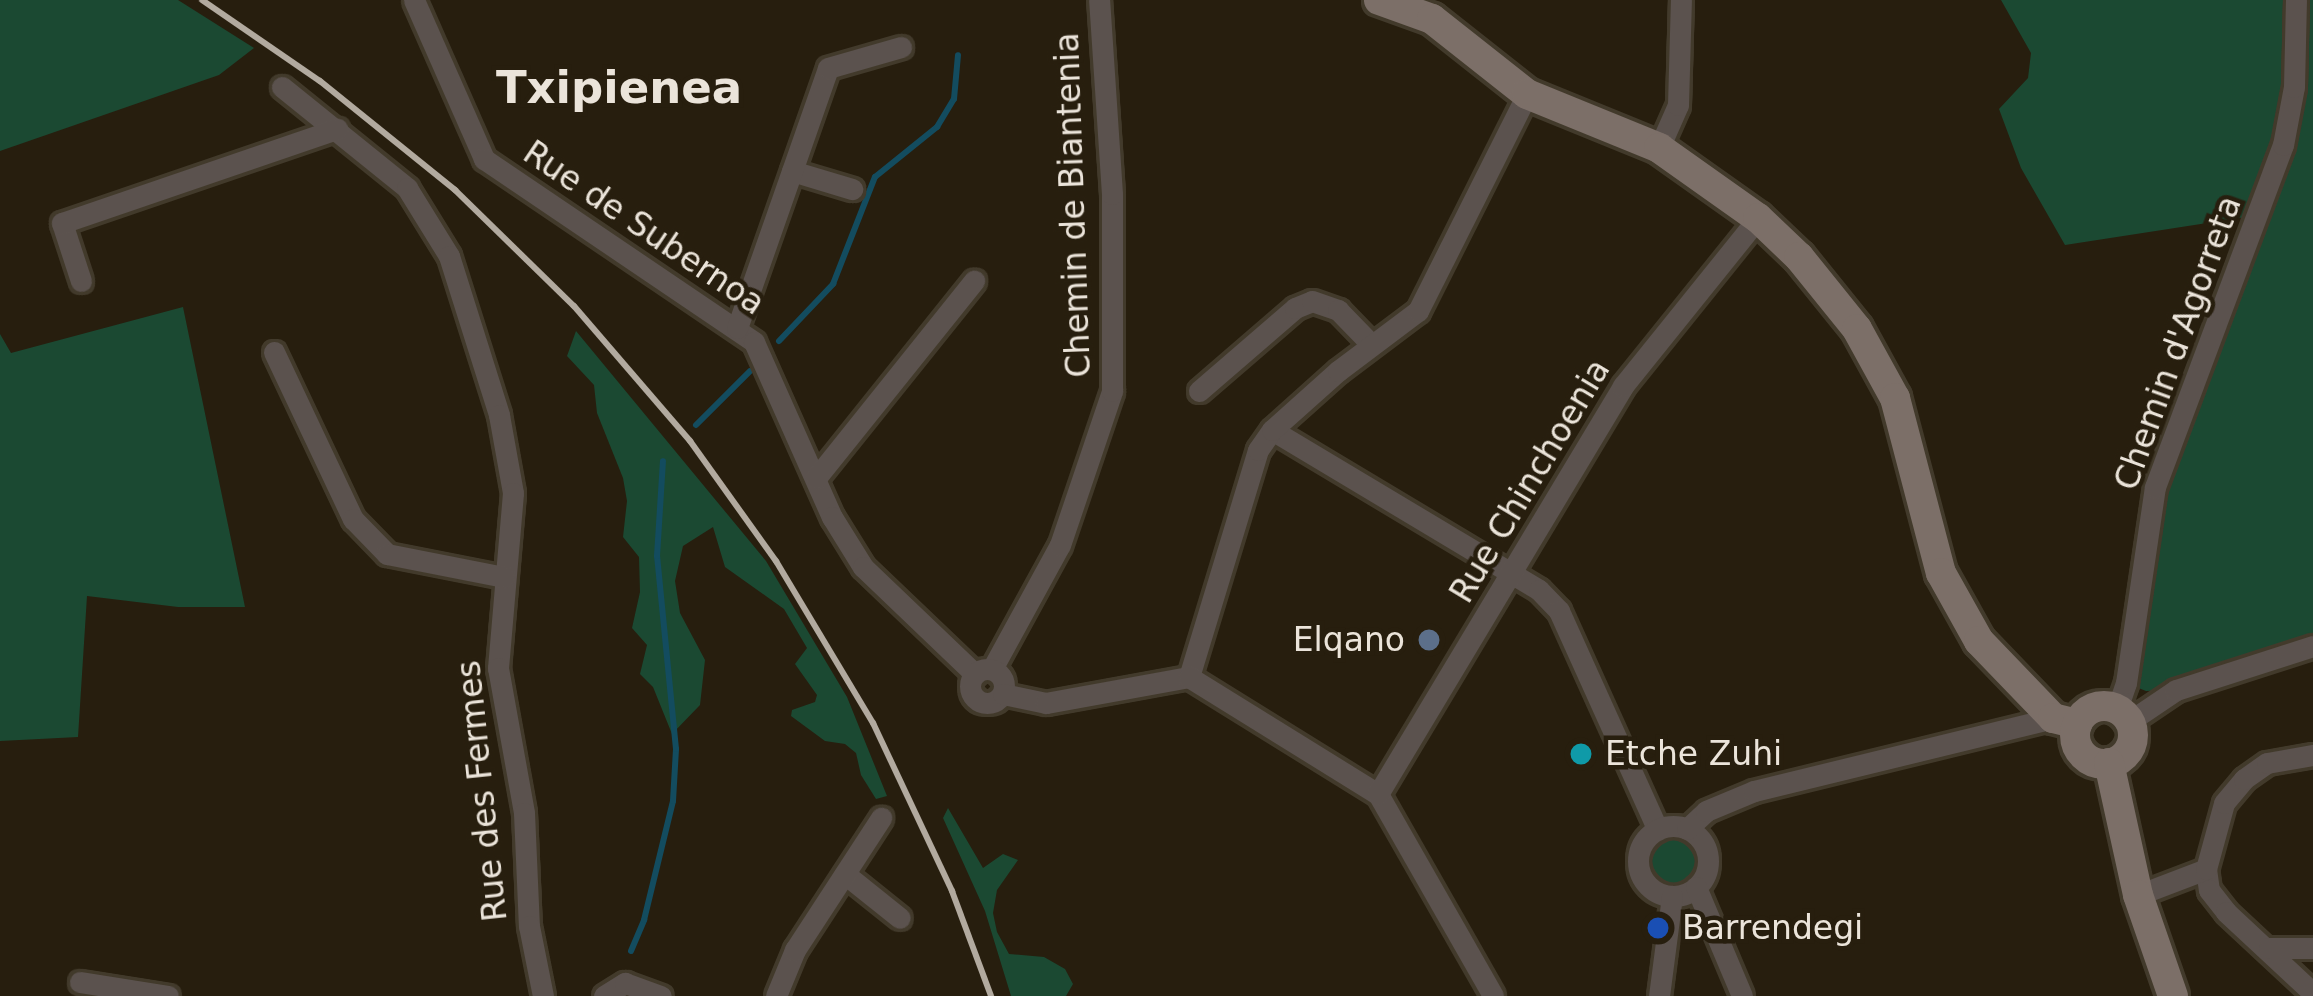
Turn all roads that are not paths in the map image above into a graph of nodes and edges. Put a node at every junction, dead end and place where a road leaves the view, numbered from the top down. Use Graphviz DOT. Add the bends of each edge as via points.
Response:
graph roads {
  1 [pos="414,0"];
  2 [pos="1099,0"];
  3 [pos="1379,0"];
  4 [pos="1681,0"];
  5 [pos="2296,0"];
  6 [pos="1435,10"];
  7 [pos="902,47"];
  8 [pos="282,87"];
  9 [pos="1527,94"];
  10 [pos="337,129"];
  11 [pos="1659,148"];
  12 [pos="792,171"];
  13 [pos="852,189"];
  14 [pos="1759,218"];
  15 [pos="974,280"];
  16 [pos="81,281"];
  17 [pos="737,328"];
  18 [pos="1371,344"];
  19 [pos="274,352"];
  20 [pos="1199,391"];
  21 [pos="1272,430"];
  22 [pos="816,478"];
  23 [pos="1511,574"];
  24 [pos="503,577"];
  25 [pos="2313,646"];
  26 [pos="983,672"];
  27 [pos="1189,677"];
  28 [pos="2123,715"];
  29 [pos="2065,721"];
  30 [pos="2313,755"];
  31 [pos="2109,763"];
  32 [pos="1378,794"];
  33 [pos="881,818"];
  34 [pos="1687,829"];
  35 [pos="1658,830"];
  36 [pos="2206,869"];
  37 [pos="845,874"];
  38 [pos="1696,887"];
  39 [pos="2138,895"];
  40 [pos="1672,896"];
  41 [pos="900,917"];
  42 [pos="2269,948"];
  43 [pos="2313,948"];
  44 [pos="80,982"];
  45 [pos="2313,993"];
  46 [pos="168,996"];
  47 [pos="543,996"];
  48 [pos="604,996"];
  49 [pos="661,996"];
  50 [pos="776,996"];
  51 [pos="1493,996"];
  52 [pos="1659,996"];
  53 [pos="1742,996"];
  54 [pos="2173,996"];
  1 -- 17 [label="street, Rue de Subernoa" via="484,159"];
  2 -- 26 [label="street, Chemin de Biantenia" via="1112,194 1112,391 1060,545"];
  3 -- 6 [label="main road"];
  4 -- 11 [label="street" via="1678,105"];
  5 -- 28 [label="street, Chemin d'Agorreta" via="2283,145 2155,487"];
  6 -- 9 [label="main road"];
  7 -- 12 [label="street" via="828,68"];
  8 -- 10 [label="street, Rue des Fermes"];
  9 -- 11 [label="main road"];
  9 -- 18 [label="street" via="1418,311"];
  10 -- 16 [label="street" via="62,223"];
  10 -- 24 [label="street, Rue des Fermes" via="407,188 449,256 499,416 513,494"];
  11 -- 14 [label="main road"];
  12 -- 13 [label="street"];
  12 -- 17 [label="street"];
  14 -- 23 [label="street, Rue Chinchoenia" via="1623,386"];
  14 -- 29 [label="main road" via="1857,328 1895,398 1941,573 1979,640"];
  15 -- 22 [label="street"];
  17 -- 22 [label="street, Rue de Subernoa" via="778,386"];
  18 -- 20 [label="street" via="1338,310 1312,302"];
  18 -- 21 [label="street"];
  19 -- 24 [label="street" via="353,519 387,554"];
  21 -- 23 [label="street"];
  21 -- 27 [label="street" via="1258,450"];
  22 -- 26 [label="street, Rue de Subernoa" via="863,567"];
  23 -- 32 [label="street, Rue Chinchoenia"];
  23 -- 35 [label="street" via="1559,611"];
  24 -- 47 [label="street, Rue des Fermes" via="498,668 524,813 529,926"];
  25 -- 28 [label="street"];
  26 -- 27 [label="street, Rue de Subernoa" via="971,691 995,702 1003,694 1046,703"];
  27 -- 32 [label="street"];
  28 -- 29 [label="main road" via="2098,706"];
  28 -- 31 [label="main road" via="2129,750"];
  29 -- 31 [label="main road" via="2080,752"];
  29 -- 34 [label="street" via="1754,791 1706,811"];
  30 -- 36 [label="street" via="2267,763 2244,779 2224,803"];
  31 -- 39 [label="main road"];
  32 -- 51 [label="street"];
  33 -- 37 [label="street"];
  34 -- 35 [label="street"];
  34 -- 38 [label="street" via="1708,863"];
  35 -- 40 [label="street" via="1638,862 1650,887"];
  36 -- 39 [label="street"];
  36 -- 42 [label="street" via="2226,912"];
  37 -- 41 [label="street"];
  37 -- 50 [label="street" via="795,950"];
  38 -- 40 [label="street"];
  38 -- 53 [label="street"];
  39 -- 54 [label="main road"];
  40 -- 52 [label="street"];
  42 -- 43 [label="street"];
  42 -- 45 [label="street"];
  44 -- 46 [label="street"];
  48 -- 49 [label="street" via="626,983"];
}
